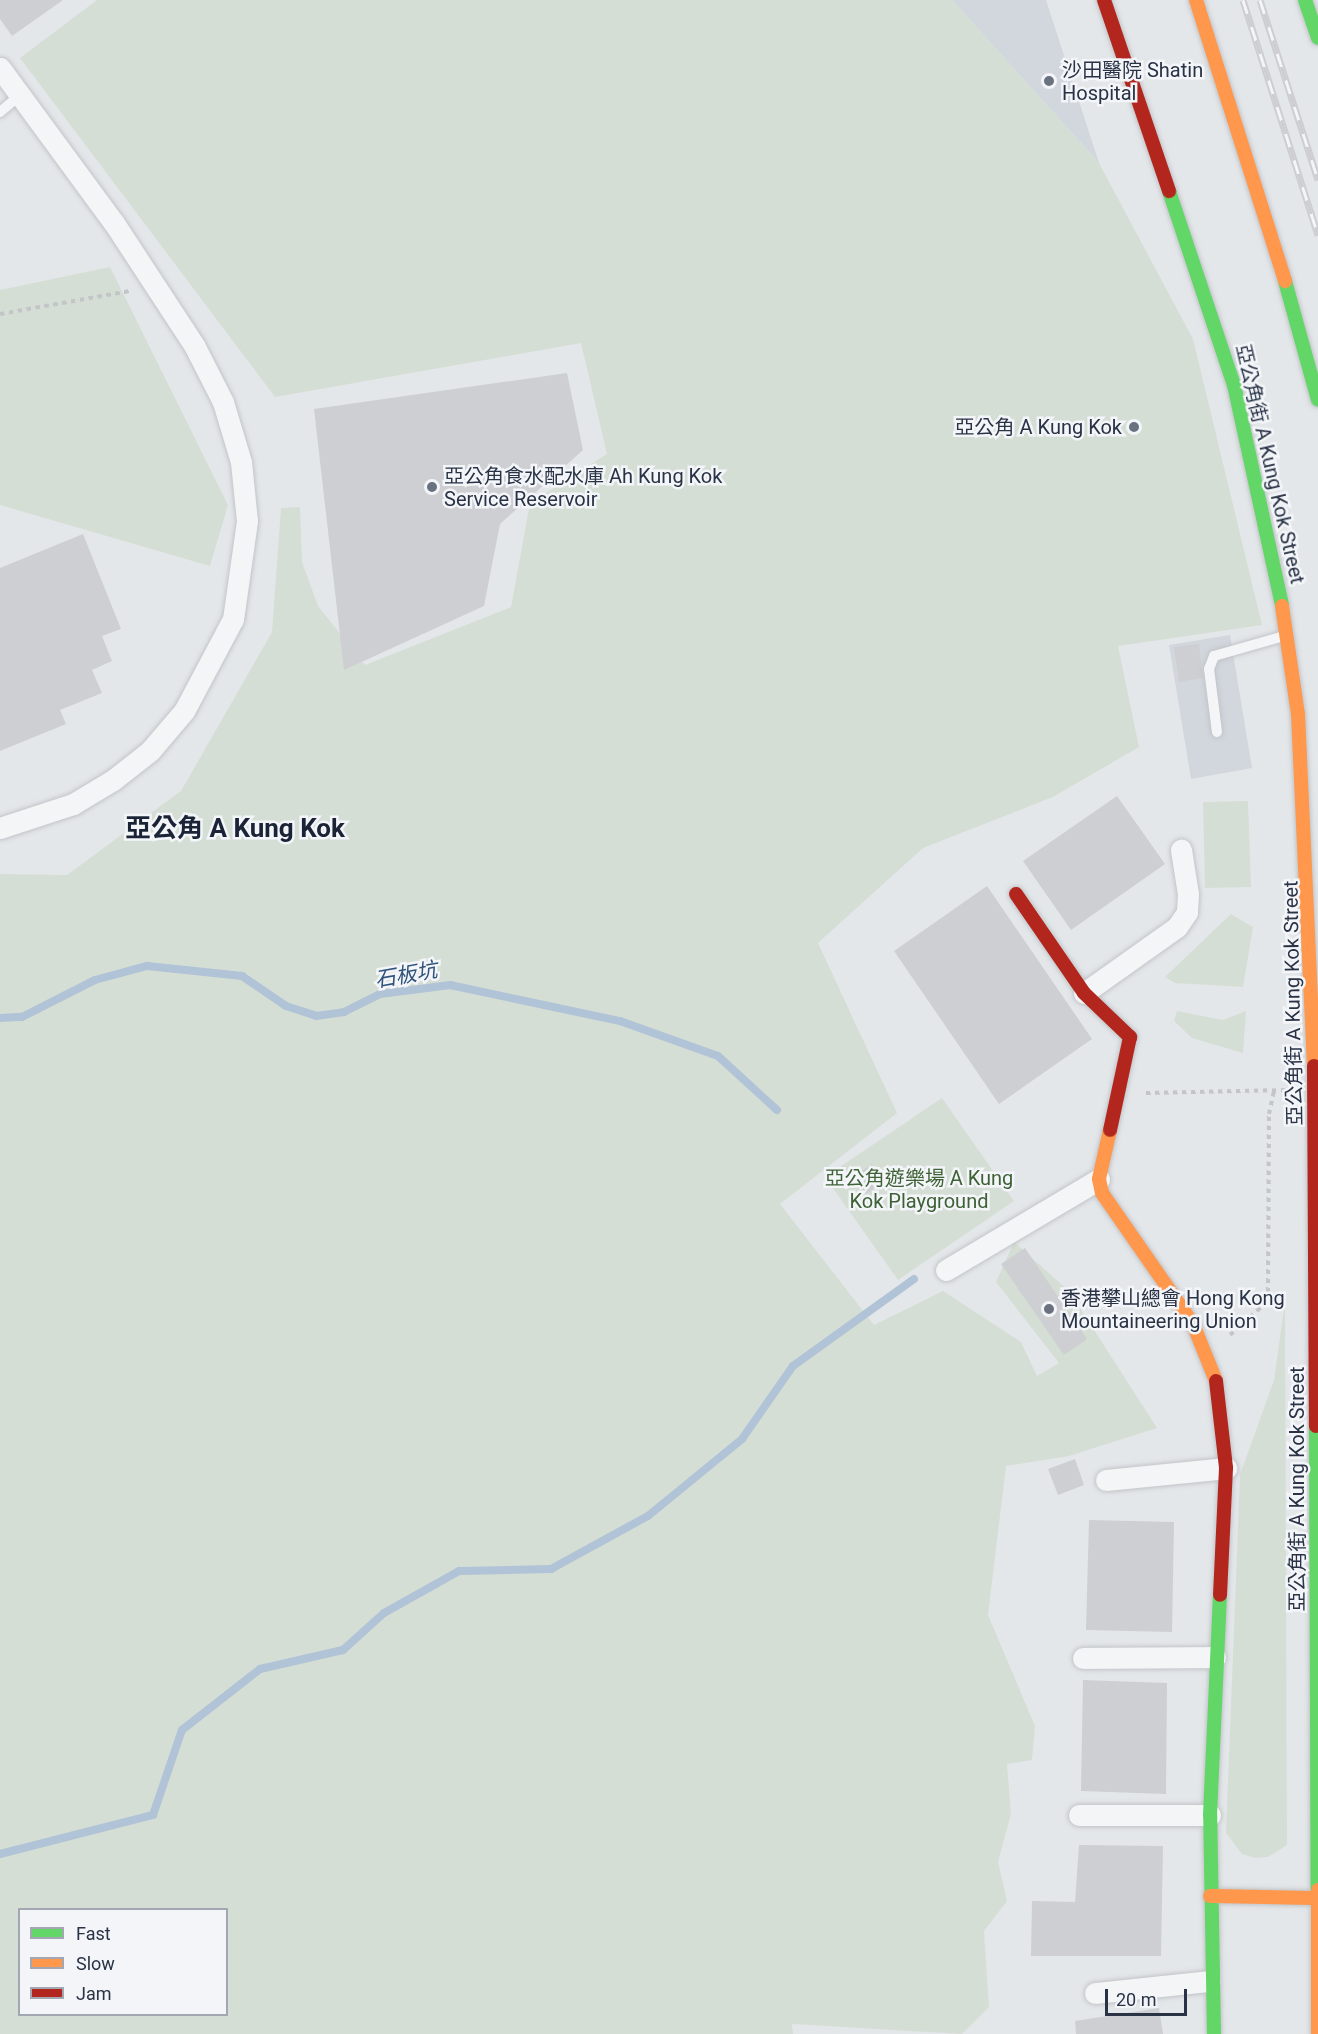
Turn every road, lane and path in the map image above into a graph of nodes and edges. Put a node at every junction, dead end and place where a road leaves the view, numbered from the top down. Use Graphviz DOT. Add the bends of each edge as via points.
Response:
graph roads {
  1 [pos="1104,0"];
  2 [pos="1196,0"];
  3 [pos="1305,0"];
  4 [pos="1318,38"];
  5 [pos="0,68"];
  6 [pos="20,95"];
  7 [pos="0,112"];
  8 [pos="134,290"];
  9 [pos="0,314"];
  10 [pos="1318,400"];
  11 [pos="1288,636"];
  12 [pos="1217,732"];
  13 [pos="0,828"];
  14 [pos="1181,850"];
  15 [pos="1016,894"];
  16 [pos="1084,993"];
  17 [pos="1274,1090"];
  18 [pos="1292,1090"];
  19 [pos="1118,1096"];
  20 [pos="1099,1179"];
  21 [pos="946,1270"];
  22 [pos="1209,1354"];
  23 [pos="1226,1468"];
  24 [pos="1106,1480"];
  25 [pos="1083,1658"];
  26 [pos="1215,1658"];
  27 [pos="1079,1815"];
  28 [pos="1210,1815"];
  29 [pos="1210,1896"];
  30 [pos="1317,1898"];
  31 [pos="1209,1981"];
  32 [pos="1095,1993"];
  33 [pos="1214,2034"];
  34 [pos="1318,2034"];
  1 -- 11 [label="main road, 亞公角街 A Kung Kok Street" via="1221,340 1260,490"];
  2 -- 10 [label="main road" via="1263,201"];
  3 -- 4 [label="main road"];
  5 -- 6 [label="street"];
  6 -- 7 [label="lane"];
  6 -- 13 [label="street" via="195,347 223,402 241,462 247,521 233,619 183,711 150,751 113,780 73,804"];
  8 -- 9 [label="path"];
  11 -- 12 [label="lane" via="1214,656 1209,669"];
  11 -- 30 [label="main road, 亞公角街 A Kung Kok Street" via="1308,837 1314,1033"];
  14 -- 16 [label="street" via="1188,894 1187,912 1178,927"];
  15 -- 16 [label="main road"];
  16 -- 19 [label="main road" via="1130,1037"];
  17 -- 18 [label="path"];
  17 -- 19 [label="path"];
  17 -- 22 [label="path" via="1269,1114 1268,1301"];
  19 -- 20 [label="main road"];
  20 -- 21 [label="street"];
  20 -- 22 [label="main road" via="1102,1193"];
  22 -- 23 [label="main road" via="1222,1407"];
  23 -- 24 [label="street"];
  23 -- 26 [label="main road"];
  25 -- 26 [label="street"];
  26 -- 28 [label="main road"];
  27 -- 28 [label="street"];
  28 -- 29 [label="main road"];
  29 -- 30 [label="main road"];
  29 -- 31 [label="main road"];
  30 -- 34 [label="main road, 亞公角街 A Kung Kok Street"];
  31 -- 32 [label="street"];
  31 -- 33 [label="main road"];
}
